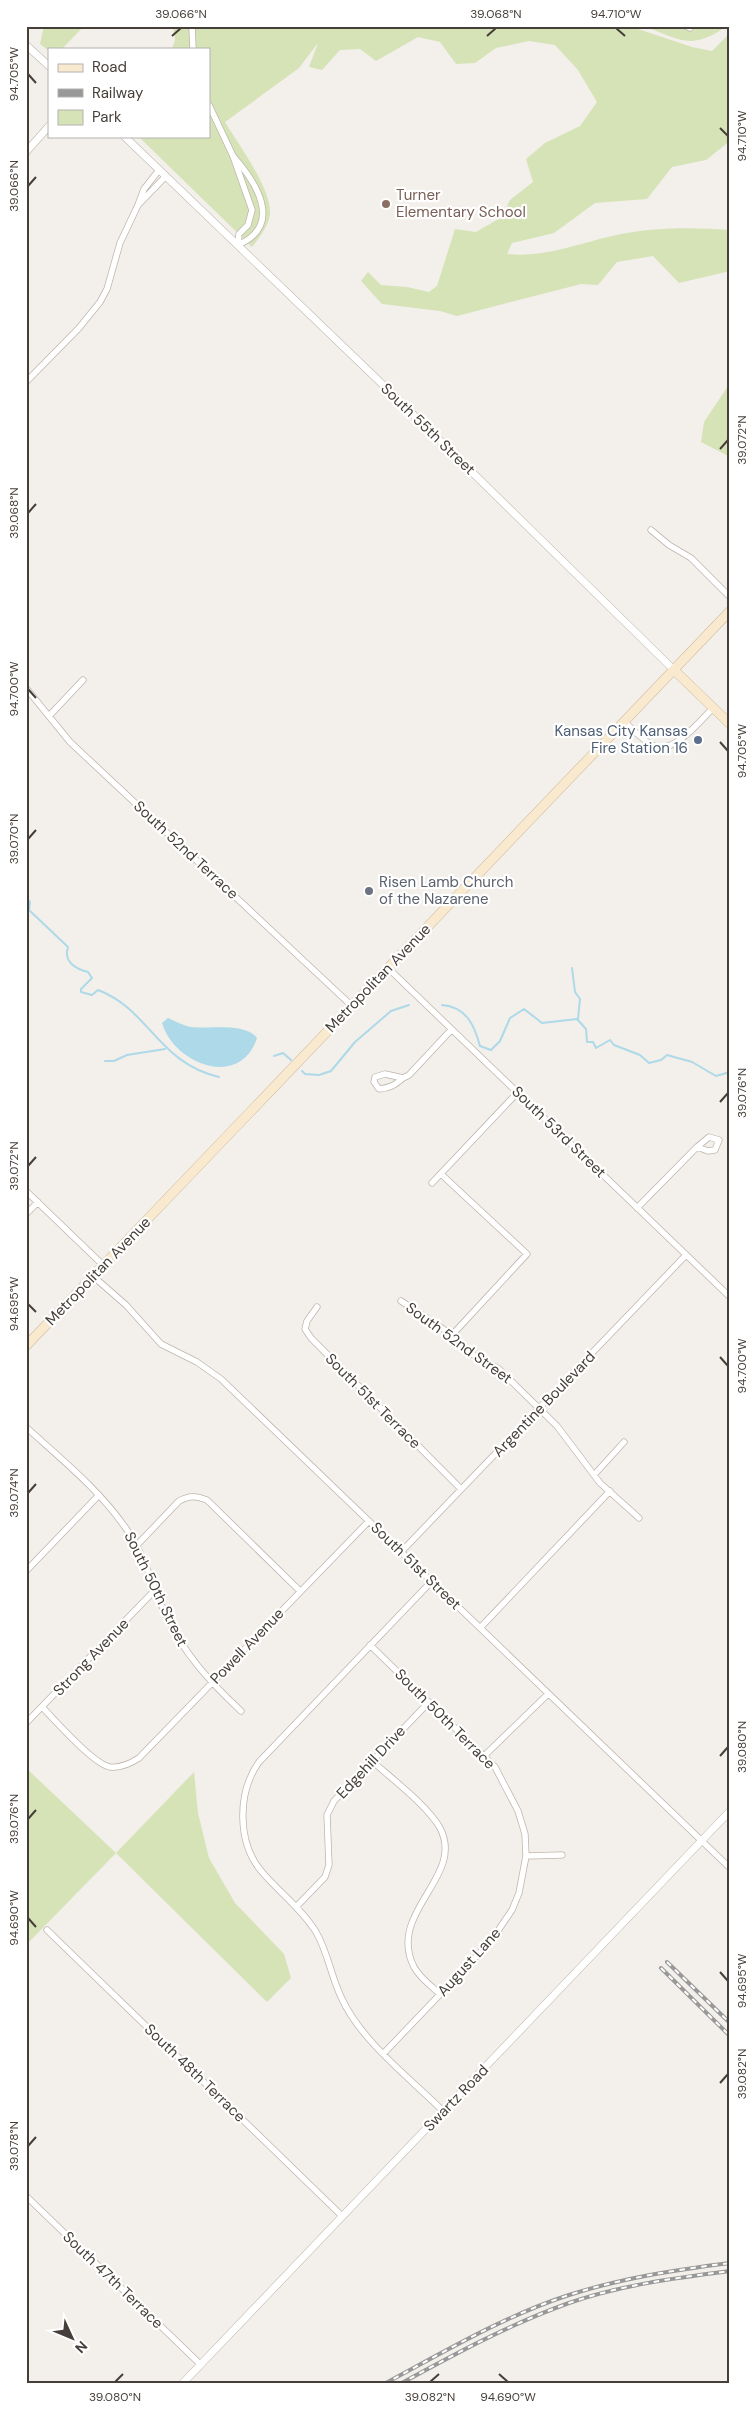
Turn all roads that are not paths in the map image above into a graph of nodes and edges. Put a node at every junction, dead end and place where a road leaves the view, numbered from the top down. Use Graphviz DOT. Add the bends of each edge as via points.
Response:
graph roads {
  1 [pos="192,26"];
  2 [pos="26,45"];
  3 [pos="193,48"];
  4 [pos="48,65"];
  5 [pos="210,107"];
  6 [pos="48,127"];
  7 [pos="126,138"];
  8 [pos="26,152"];
  9 [pos="233,156"];
  10 [pos="159,170"];
  11 [pos="166,176"];
  12 [pos="138,205"];
  13 [pos="238,245"];
  14 [pos="26,382"];
  15 [pos="651,530"];
  16 [pos="730,597"];
  17 [pos="730,611"];
  18 [pos="674,670"];
  19 [pos="83,680"];
  20 [pos="26,688"];
  21 [pos="713,708"];
  22 [pos="50,716"];
  23 [pos="623,721"];
  24 [pos="730,724"];
  25 [pos="388,968"];
  26 [pos="352,1006"];
  27 [pos="451,1030"];
  28 [pos="403,1078"];
  29 [pos="518,1092"];
  30 [pos="697,1147"];
  31 [pos="441,1174"];
  32 [pos="432,1183"];
  33 [pos="26,1191"];
  34 [pos="38,1202"];
  35 [pos="637,1208"];
  36 [pos="26,1214"];
  37 [pos="686,1255"];
  38 [pos="104,1266"];
  39 [pos="94,1277"];
  40 [pos="730,1297"];
  41 [pos="401,1301"];
  42 [pos="317,1307"];
  43 [pos="452,1335"];
  44 [pos="26,1346"];
  45 [pos="541,1409"];
  46 [pos="28,1431"];
  47 [pos="624,1442"];
  48 [pos="594,1475"];
  49 [pos="461,1489"];
  50 [pos="610,1491"];
  51 [pos="99,1496"];
  52 [pos="639,1518"];
  53 [pos="369,1521"];
  54 [pos="137,1545"];
  55 [pos="401,1552"];
  56 [pos="26,1571"];
  57 [pos="432,1581"];
  58 [pos="155,1590"];
  59 [pos="300,1591"];
  60 [pos="480,1628"];
  61 [pos="370,1646"];
  62 [pos="211,1683"];
  63 [pos="548,1694"];
  64 [pos="429,1702"];
  65 [pos="42,1707"];
  66 [pos="242,1711"];
  67 [pos="26,1723"];
  68 [pos="484,1756"];
  69 [pos="372,1761"];
  70 [pos="730,1811"];
  71 [pos="701,1841"];
  72 [pos="562,1855"];
  73 [pos="526,1856"];
  74 [pos="730,1868"];
  75 [pos="296,1907"];
  76 [pos="47,1930"];
  77 [pos="440,1994"];
  78 [pos="384,2053"];
  79 [pos="444,2111"];
  80 [pos="26,2196"];
  81 [pos="342,2216"];
  82 [pos="200,2364"];
  83 [pos="182,2384"];
  1 -- 3 [label="street"];
  2 -- 4 [label="street"];
  5 -- 9 [label="street"];
  6 -- 8 [label="street"];
  7 -- 10 [label="street, South 55th Street"];
  9 -- 13 [label="street" via="252,210 248,225 239,234"];
  9 -- 13 [label="street" via="258,191 264,212 250,240"];
  10 -- 11 [label="street, South 55th Street"];
  10 -- 12 [label="street" via="144,189"];
  11 -- 12 [label="street"];
  11 -- 13 [label="street, South 55th Street"];
  12 -- 14 [label="street" via="120,243 100,302"];
  13 -- 18 [label="street, South 55th Street"];
  15 -- 16 [label="street" via="691,558"];
  17 -- 18 [label="main road, Metropolitan Avenue"];
  18 -- 21 [label="main road, South 55th Street"];
  18 -- 23 [label="main road, Metropolitan Avenue"];
  19 -- 22 [label="street"];
  20 -- 22 [label="street, South 52nd Terrace"];
  21 -- 23 [label="street" via="677,743 663,748 651,745"];
  21 -- 24 [label="main road, South 55th Street"];
  22 -- 26 [label="street, South 52nd Terrace" via="70,742"];
  23 -- 25 [label="main road, Metropolitan Avenue"];
  25 -- 26 [label="main road, Metropolitan Avenue"];
  25 -- 27 [label="street, South 53rd Street"];
  26 -- 38 [label="main road, Metropolitan Avenue"];
  27 -- 28 [label="street"];
  27 -- 29 [label="street, South 53rd Street"];
  29 -- 31 [label="street"];
  29 -- 35 [label="street, South 53rd Street"];
  30 -- 35 [label="street"];
  31 -- 32 [label="street"];
  31 -- 43 [label="street" via="527,1254"];
  33 -- 34 [label="street"];
  34 -- 36 [label="street"];
  34 -- 38 [label="street"];
  35 -- 37 [label="street, South 53rd Street"];
  37 -- 40 [label="street, South 53rd Street"];
  37 -- 45 [label="street, Argentine Boulevard"];
  38 -- 39 [label="main road, Metropolitan Avenue"];
  39 -- 44 [label="main road, Metropolitan Avenue"];
  39 -- 53 [label="street, South 51st Street" via="126,1305 161,1344 197,1362 221,1379"];
  41 -- 43 [label="street, South 52nd Street"];
  42 -- 49 [label="street, South 51st Terrace" via="304,1329 311,1338"];
  43 -- 45 [label="street, South 52nd Street" via="472,1354 499,1369"];
  45 -- 48 [label="street, South 52nd Street" via="568,1438"];
  45 -- 49 [label="street, Argentine Boulevard"];
  46 -- 51 [label="street, South 50th Street"];
  47 -- 48 [label="street"];
  48 -- 50 [label="street, South 52nd Street"];
  49 -- 55 [label="street, Argentine Boulevard"];
  50 -- 52 [label="street, South 52nd Street"];
  50 -- 60 [label="street"];
  51 -- 54 [label="street, South 50th Street"];
  51 -- 56 [label="street"];
  53 -- 55 [label="street, South 51st Street"];
  53 -- 59 [label="street, Powell Avenue"];
  54 -- 58 [label="street, South 50th Street"];
  54 -- 59 [label="street" via="179,1500 197,1496 207,1500"];
  55 -- 57 [label="street, South 51st Street"];
  57 -- 60 [label="street, South 51st Street"];
  57 -- 61 [label="street"];
  58 -- 62 [label="street, South 50th Street" via="177,1637"];
  58 -- 65 [label="street, Strong Avenue"];
  59 -- 62 [label="street, Powell Avenue"];
  60 -- 63 [label="street, South 51st Street"];
  61 -- 64 [label="street, South 50th Terrace"];
  61 -- 75 [label="street" via="259,1762 249,1780 243,1814 251,1853 261,1871"];
  62 -- 65 [label="street, Powell Avenue" via="139,1758 122,1767 108,1766 96,1760"];
  62 -- 66 [label="street, South 50th Street"];
  63 -- 68 [label="street"];
  63 -- 71 [label="street, South 51st Street"];
  64 -- 68 [label="street, South 50th Terrace"];
  64 -- 69 [label="street, Edgehill Drive"];
  65 -- 67 [label="street, Strong Avenue"];
  68 -- 73 [label="street, South 50th Terrace" via="495,1767 518,1811"];
  69 -- 75 [label="street, Edgehill Drive" via="345,1788 327,1814 327,1871"];
  69 -- 77 [label="street" via="431,1816 440,1829 445,1846 439,1873 415,1911 407,1935 408,1952 414,1967"];
  70 -- 71 [label="street, Swartz Road"];
  71 -- 74 [label="street, South 51st Street"];
  71 -- 79 [label="street, Swartz Road"];
  72 -- 73 [label="street"];
  73 -- 77 [label="street, August Lane" via="524,1876 512,1910 491,1941"];
  75 -- 78 [label="street" via="319,1938 342,2000 368,2038"];
  76 -- 81 [label="street, South 48th Terrace"];
  77 -- 78 [label="street, August Lane"];
  78 -- 79 [label="street"];
  79 -- 81 [label="street, Swartz Road"];
  80 -- 82 [label="street, South 47th Terrace"];
  81 -- 82 [label="street, Swartz Road"];
  82 -- 83 [label="street, Swartz Road"];
}
